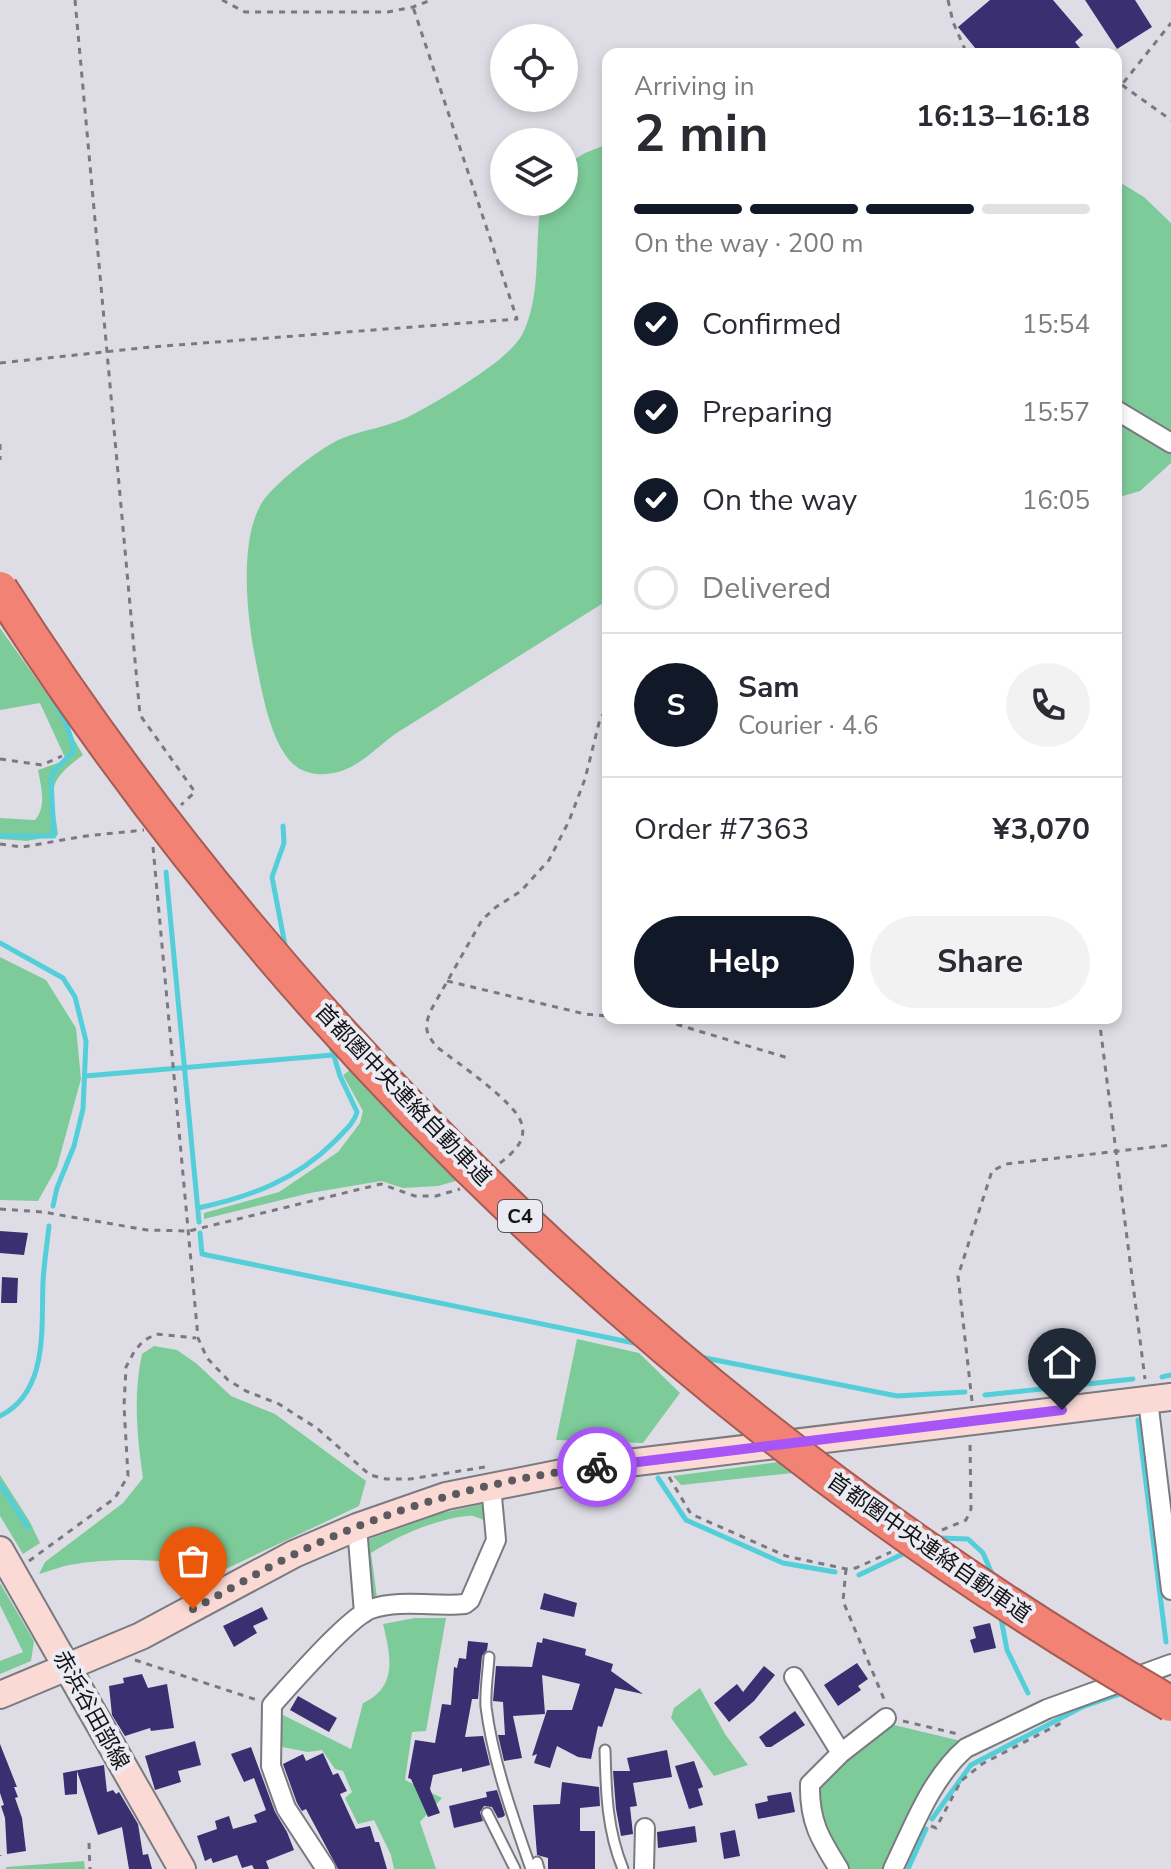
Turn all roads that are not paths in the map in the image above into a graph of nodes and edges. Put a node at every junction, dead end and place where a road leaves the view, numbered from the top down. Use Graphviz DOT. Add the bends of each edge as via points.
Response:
graph roads {
  1 [pos="1122,414"];
  2 [pos="1171,443"];
  3 [pos="0,589"];
  4 [pos="1160,1399"];
  5 [pos="491,1486"];
  6 [pos="357,1527"];
  7 [pos="6,1560"];
  8 [pos="1171,1590"];
  9 [pos="364,1613"];
  10 [pos="489,1657"];
  11 [pos="1171,1664"];
  12 [pos="68,1668"];
  13 [pos="794,1677"];
  14 [pos="0,1695"];
  15 [pos="1171,1704"];
  16 [pos="886,1718"];
  17 [pos="605,1750"];
  18 [pos="841,1753"];
  19 [pos="487,1813"];
  20 [pos="645,1828"];
  21 [pos="535,1867"];
  22 [pos="182,1869"];
  23 [pos="326,1869"];
  24 [pos="515,1869"];
  25 [pos="623,1869"];
  26 [pos="644,1869"];
  27 [pos="839,1869"];
  28 [pos="893,1869"];
  1 -- 2 [label="street"];
  3 -- 15 [label="highway, 首都圏中央連絡自動車道 / C4, bridge" via="93,727 272,953 391,1089 563,1257 710,1386 823,1474 981,1587"];
  4 -- 5 [label="street" via="587,1468"];
  4 -- 8 [label="street"];
  5 -- 6 [label="street"];
  5 -- 9 [label="street" via="496,1540 470,1600"];
  6 -- 9 [label="street"];
  6 -- 12 [label="street"];
  7 -- 12 [label="street, 赤浜谷田部線"];
  9 -- 23 [label="street" via="272,1705 271,1766 286,1808"];
  10 -- 21 [label="lane" via="486,1704 491,1736 514,1821"];
  11 -- 28 [label="street" via="1047,1709 956,1757"];
  12 -- 14 [label="street"];
  12 -- 22 [label="street, 赤浜谷田部線"];
  13 -- 18 [label="street"];
  16 -- 18 [label="street"];
  17 -- 25 [label="lane" via="606,1804"];
  18 -- 27 [label="street" via="810,1784 809,1807"];
  19 -- 24 [label="lane"];
  20 -- 26 [label="street"];
}
